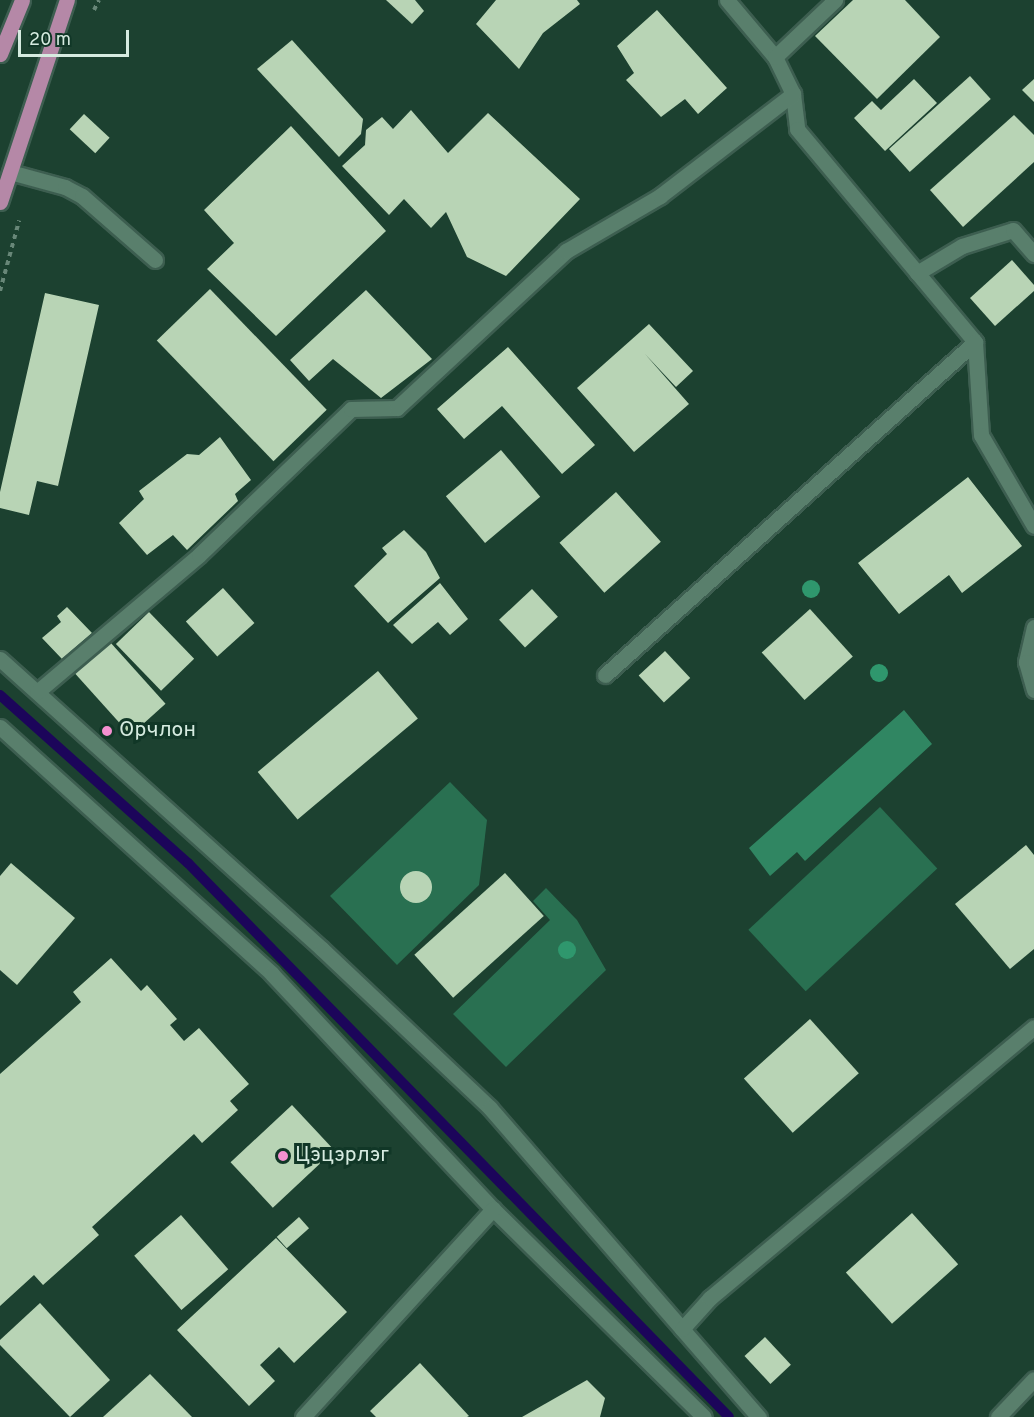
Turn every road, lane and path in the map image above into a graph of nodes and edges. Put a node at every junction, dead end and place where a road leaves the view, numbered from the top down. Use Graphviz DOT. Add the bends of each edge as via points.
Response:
graph roads {
  1 [pos="22,0"];
  2 [pos="67,0"];
  3 [pos="727,0"];
  4 [pos="835,0"];
  5 [pos="0,54"];
  6 [pos="775,57"];
  7 [pos="793,94"];
  8 [pos="10,172"];
  9 [pos="0,202"];
  10 [pos="1034,254"];
  11 [pos="155,260"];
  12 [pos="917,273"];
  13 [pos="975,342"];
  14 [pos="1034,526"];
  15 [pos="1034,627"];
  16 [pos="0,658"];
  17 [pos="605,675"];
  18 [pos="1034,690"];
  19 [pos="37,692"];
  20 [pos="0,727"];
  21 [pos="1034,1027"];
  22 [pos="493,1209"];
  23 [pos="682,1329"];
  24 [pos="1034,1379"];
  25 [pos="303,1417"];
  26 [pos="704,1417"];
  27 [pos="759,1417"];
  28 [pos="998,1417"];
  1 -- 5 [label="main road"];
  2 -- 8 [label="main road"];
  3 -- 6 [label="street"];
  4 -- 6 [label="street"];
  6 -- 7 [label="street"];
  7 -- 12 [label="street" via="797,129"];
  7 -- 19 [label="street" via="660,196 566,251 397,408 351,408 199,555"];
  8 -- 9 [label="main road"];
  8 -- 11 [label="street" via="82,196"];
  10 -- 12 [label="street" via="1013,230 962,246"];
  12 -- 13 [label="street"];
  13 -- 14 [label="street" via="981,435"];
  13 -- 17 [label="street"];
  15 -- 18 [label="street" via="1026,662"];
  16 -- 19 [label="street"];
  19 -- 23 [label="street" via="322,949 490,1108"];
  20 -- 22 [label="street" via="272,974"];
  21 -- 23 [label="street" via="710,1298"];
  22 -- 25 [label="street"];
  22 -- 26 [label="street"];
  23 -- 27 [label="street"];
  24 -- 28 [label="street"];
}
